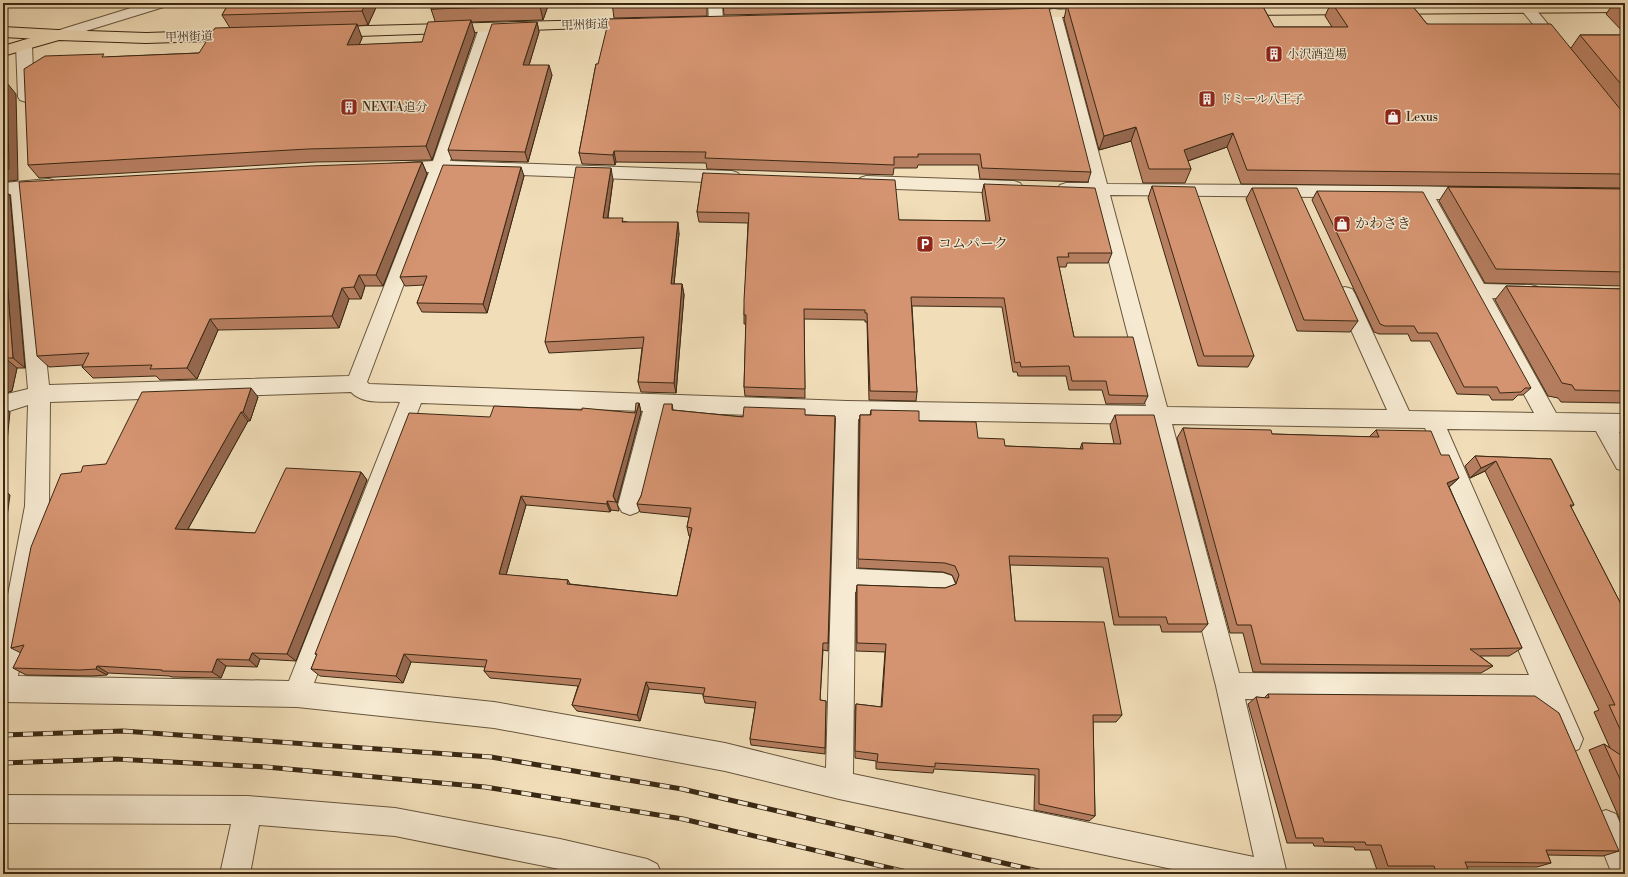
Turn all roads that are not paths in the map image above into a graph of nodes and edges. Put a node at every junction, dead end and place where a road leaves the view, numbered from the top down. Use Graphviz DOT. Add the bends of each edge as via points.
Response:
graph roads {
  1 [pos="162,3"];
  2 [pos="715,3"];
  3 [pos="1368,6"];
  4 [pos="1073,8"];
  5 [pos="1625,8"];
  6 [pos="1528,9"];
  7 [pos="1220,11"];
  8 [pos="1109,12"];
  9 [pos="1054,13"];
  10 [pos="1006,14"];
  11 [pos="700,21"];
  12 [pos="716,21"];
  13 [pos="731,21"];
  14 [pos="653,23"];
  15 [pos="487,28"];
  16 [pos="3,32"];
  17 [pos="313,33"];
  18 [pos="58,35"];
  19 [pos="257,35"];
  20 [pos="24,45"];
  21 [pos="3,51"];
  22 [pos="1570,62"];
  23 [pos="26,109"];
  24 [pos="440,166"];
  25 [pos="378,168"];
  26 [pos="750,178"];
  27 [pos="853,181"];
  28 [pos="20,183"];
  29 [pos="69,184"];
  30 [pos="1028,188"];
  31 [pos="1052,188"];
  32 [pos="1100,190"];
  33 [pos="1298,191"];
  34 [pos="1423,192"];
  35 [pos="1493,193"];
  36 [pos="1308,213"];
  37 [pos="1338,277"];
  38 [pos="1478,291"];
  39 [pos="1548,293"];
  40 [pos="356,384"];
  41 [pos="414,393"];
  42 [pos="39,394"];
  43 [pos="3,404"];
  44 [pos="656,404"];
  45 [pos="847,410"];
  46 [pos="1160,416"];
  47 [pos="1402,420"];
  48 [pos="1433,421"];
  49 [pos="1550,422"];
  50 [pos="1603,423"];
  51 [pos="1625,423"];
  52 [pos="1625,462"];
  53 [pos="630,505"];
  54 [pos="844,580"];
  55 [pos="943,584"];
  56 [pos="1229,686"];
  57 [pos="1548,688"];
  58 [pos="3,689"];
  59 [pos="297,694"];
  60 [pos="1579,760"];
  61 [pos="839,785"];
  62 [pos="1597,804"];
  63 [pos="3,810"];
  64 [pos="248,810"];
  65 [pos="1625,869"];
  66 [pos="235,874"];
  67 [pos="647,874"];
  68 [pos="1266,874"];
  69 [pos="1272,874"];
  1 -- 18 [label="street"];
  2 -- 12 [label="street"];
  3 -- 6 [label="main road"];
  3 -- 7 [label="main road"];
  4 -- 8 [label="main road"];
  4 -- 9 [label="main road"];
  5 -- 6 [label="main road"];
  6 -- 22 [label="street"];
  9 -- 10 [label="main road"];
  9 -- 32 [label="street"];
  11 -- 12 [label="main road"];
  12 -- 13 [label="main road"];
  14 -- 15 [label="main road, 甲州街道"];
  15 -- 17 [label="main road, 甲州街道"];
  15 -- 24 [label="street"];
  16 -- 18 [label="main road"];
  18 -- 19 [label="main road, 甲州街道" via="146,38"];
  18 -- 20 [label="main road, 甲州街道"];
  20 -- 21 [label="main road, 甲州街道"];
  20 -- 23 [label="street"];
  24 -- 25 [label="street"];
  24 -- 26 [label="street"];
  24 -- 40 [label="street"];
  27 -- 30 [label="street"];
  28 -- 29 [label="street"];
  28 -- 42 [label="street"];
  31 -- 32 [label="street"];
  32 -- 33 [label="street"];
  32 -- 46 [label="street"];
  33 -- 34 [label="street"];
  33 -- 36 [label="street"];
  34 -- 35 [label="street"];
  34 -- 38 [label="street"];
  37 -- 47 [label="street"];
  38 -- 39 [label="street"];
  38 -- 49 [label="street"];
  40 -- 41 [label="street" via="364,392"];
  40 -- 42 [label="street"];
  41 -- 44 [label="street"];
  41 -- 59 [label="street"];
  42 -- 43 [label="street"];
  42 -- 58 [label="street" via="37,506"];
  44 -- 45 [label="street"];
  44 -- 53 [label="street"];
  45 -- 46 [label="street"];
  45 -- 54 [label="street"];
  46 -- 47 [label="street"];
  46 -- 56 [label="street"];
  47 -- 48 [label="street"];
  48 -- 49 [label="street"];
  48 -- 57 [label="street"];
  49 -- 50 [label="street"];
  50 -- 51 [label="street"];
  50 -- 52 [label="street"];
  54 -- 55 [label="street"];
  54 -- 61 [label="street"];
  56 -- 57 [label="street"];
  56 -- 69 [label="street"];
  57 -- 60 [label="street"];
  58 -- 59 [label="street"];
  59 -- 61 [label="street" via="494,715 725,757"];
  61 -- 68 [label="street"];
  62 -- 65 [label="street"];
  63 -- 64 [label="street"];
  64 -- 66 [label="street"];
  64 -- 67 [label="street" via="395,822 560,854"];
}
